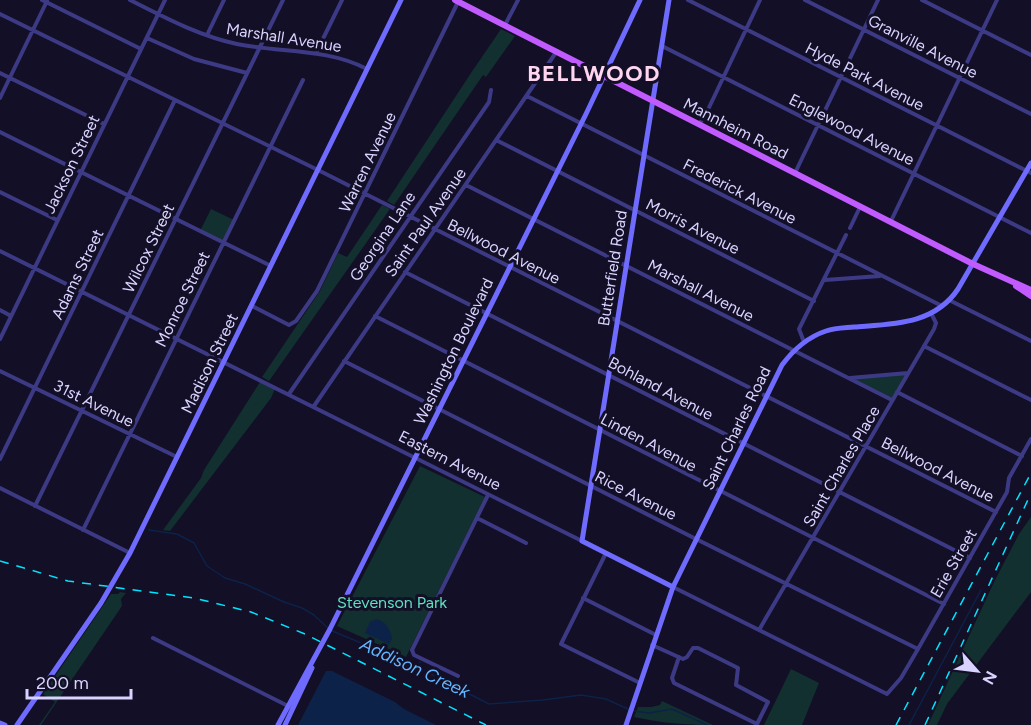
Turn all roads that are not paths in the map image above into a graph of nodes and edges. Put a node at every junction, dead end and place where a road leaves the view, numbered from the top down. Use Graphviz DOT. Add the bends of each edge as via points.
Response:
graph roads {
  1 [pos="130,0"];
  2 [pos="165,0"];
  3 [pos="224,0"];
  4 [pos="283,0"];
  5 [pos="342,0"];
  6 [pos="401,0"];
  7 [pos="518,0"];
  8 [pos="640,0"];
  9 [pos="669,0"];
  10 [pos="688,0"];
  11 [pos="760,0"];
  12 [pos="805,0"];
  13 [pos="878,0"];
  14 [pos="922,0"];
  15 [pos="997,0"];
  16 [pos="45,1"];
  17 [pos="457,1"];
  18 [pos="0,14"];
  19 [pos="158,14"];
  20 [pos="505,26"];
  21 [pos="746,29"];
  22 [pos="33,30"];
  23 [pos="864,30"];
  24 [pos="982,31"];
  25 [pos="207,35"];
  26 [pos="147,38"];
  27 [pos="662,46"];
  28 [pos="260,48"];
  29 [pos="141,49"];
  30 [pos="556,51"];
  31 [pos="316,54"];
  32 [pos="1031,55"];
  33 [pos="367,69"];
  34 [pos="0,73"];
  35 [pos="247,73"];
  36 [pos="603,75"];
  37 [pos="128,76"];
  38 [pos="723,77"];
  39 [pos="841,77"];
  40 [pos="10,78"];
  41 [pos="960,78"];
  42 [pos="303,80"];
  43 [pos="491,90"];
  44 [pos="527,96"];
  45 [pos="0,98"];
  46 [pos="175,100"];
  47 [pos="652,100"];
  48 [pos="1031,114"];
  49 [pos="222,123"];
  50 [pos="580,123"];
  51 [pos="104,124"];
  52 [pos="699,124"];
  53 [pos="818,125"];
  54 [pos="937,126"];
  55 [pos="0,132"];
  56 [pos="496,140"];
  57 [pos="270,147"];
  58 [pos="644,156"];
  59 [pos="1031,163"];
  60 [pos="318,170"];
  61 [pos="556,171"];
  62 [pos="81,172"];
  63 [pos="1029,172"];
  64 [pos="795,173"];
  65 [pos="914,173"];
  66 [pos="466,184"];
  67 [pos="0,192"];
  68 [pos="365,194"];
  69 [pos="128,196"];
  70 [pos="861,206"];
  71 [pos="635,210"];
  72 [pos="410,216"];
  73 [pos="999,217"];
  74 [pos="176,219"];
  75 [pos="533,219"];
  76 [pos="57,220"];
  77 [pos="891,221"];
  78 [pos="850,228"];
  79 [pos="435,229"];
  80 [pos="1031,233"];
  81 [pos="846,235"];
  82 [pos="223,243"];
  83 [pos="0,251"];
  84 [pos="837,254"];
  85 [pos="973,264"];
  86 [pos="271,266"];
  87 [pos="626,266"];
  88 [pos="509,267"];
  89 [pos="34,268"];
  90 [pos="405,272"];
  91 [pos="881,276"];
  92 [pos="824,280"];
  93 [pos="1008,281"];
  94 [pos="1031,290"];
  95 [pos="81,291"];
  96 [pos="1031,296"];
  97 [pos="949,300"];
  98 [pos="814,301"];
  99 [pos="252,306"];
  100 [pos="942,306"];
  101 [pos="0,310"];
  102 [pos="486,312"];
  103 [pos="931,313"];
  104 [pos="129,314"];
  105 [pos="11,316"];
  106 [pos="375,316"];
  107 [pos="617,321"];
  108 [pos="177,338"];
  109 [pos="0,339"];
  110 [pos="1031,341"];
  111 [pos="804,342"];
  112 [pos="924,346"];
  113 [pos="794,351"];
  114 [pos="463,360"];
  115 [pos="224,361"];
  116 [pos="344,361"];
  117 [pos="0,371"];
  118 [pos="908,372"];
  119 [pos="608,375"];
  120 [pos="849,378"];
  121 [pos="35,388"];
  122 [pos="897,392"];
  123 [pos="289,394"];
  124 [pos="766,396"];
  125 [pos="892,400"];
  126 [pos="1031,400"];
  127 [pos="314,406"];
  128 [pos="439,409"];
  129 [pos="82,410"];
  130 [pos="599,430"];
  131 [pos="130,434"];
  132 [pos="1031,439"];
  133 [pos="742,444"];
  134 [pos="866,446"];
  135 [pos="1022,456"];
  136 [pos="178,457"];
  137 [pos="415,457"];
  138 [pos="0,459"];
  139 [pos="591,486"];
  140 [pos="0,489"];
  141 [pos="719,492"];
  142 [pos="839,492"];
  143 [pos="488,495"];
  144 [pos="35,506"];
  145 [pos="996,512"];
  146 [pos="477,518"];
  147 [pos="83,530"];
  148 [pos="813,538"];
  149 [pos="696,539"];
  150 [pos="582,541"];
  151 [pos="526,543"];
  152 [pos="130,553"];
  153 [pos="606,553"];
  154 [pos="970,558"];
  155 [pos="785,584"];
  156 [pos="673,587"];
  157 [pos="584,598"];
  158 [pos="944,604"];
  159 [pos="759,630"];
  160 [pos="656,635"];
  161 [pos="153,638"];
  162 [pos="652,645"];
  163 [pos="918,649"];
  164 [pos="679,657"];
  165 [pos="458,676"];
  166 [pos="640,683"];
  167 [pos="887,694"];
  168 [pos="291,707"];
  169 [pos="0,723"];
  170 [pos="757,724"];
  171 [pos="4,725"];
  172 [pos="17,725"];
  173 [pos="278,725"];
  174 [pos="285,725"];
  175 [pos="626,725"];
  1 -- 19 [label="street, Marshall Avenue"];
  2 -- 19 [label="street, Jackson Street"];
  3 -- 25 [label="street"];
  4 -- 28 [label="street, Wilcox Street"];
  5 -- 31 [label="street"];
  6 -- 33 [label="street, Madison Street"];
  7 -- 20 [label="street"];
  8 -- 36 [label="street, Washington Boulevard"];
  9 -- 27 [label="street, Butterfield Road"];
  10 -- 21 [label="street, Hyde Park Avenue"];
  11 -- 21 [label="street"];
  12 -- 23 [label="street, Granville Avenue"];
  13 -- 23 [label="street"];
  14 -- 24 [label="street"];
  15 -- 24 [label="street"];
  16 -- 22 [label="street"];
  16 -- 29 [label="street"];
  17 -- 20 [label="main road, Mannheim Road"];
  17 -- 68 [label="street, Warren Avenue"];
  18 -- 22 [label="street, Bellwood Avenue"];
  19 -- 25 [label="street, Marshall Avenue"];
  19 -- 26 [label="street, Jackson Street"];
  20 -- 30 [label="main road, Mannheim Road"];
  21 -- 38 [label="street"];
  21 -- 39 [label="street, Hyde Park Avenue"];
  22 -- 37 [label="street, Bellwood Avenue"];
  22 -- 40 [label="street"];
  23 -- 39 [label="street"];
  23 -- 41 [label="street, Granville Avenue"];
  24 -- 32 [label="street"];
  24 -- 41 [label="street"];
  25 -- 28 [label="street, Marshall Avenue"];
  26 -- 29 [label="street, Jackson Street"];
  26 -- 35 [label="street" via="194,59"];
  27 -- 38 [label="street, Englewood Avenue"];
  27 -- 47 [label="street, Butterfield Road"];
  28 -- 31 [label="street, Marshall Avenue"];
  28 -- 35 [label="street, Wilcox Street"];
  29 -- 37 [label="street, Jackson Street"];
  30 -- 36 [label="main road, Mannheim Road"];
  30 -- 44 [label="street, Saint Paul Avenue"];
  31 -- 33 [label="street, Marshall Avenue" via="344,58"];
  33 -- 60 [label="street, Madison Street"];
  34 -- 40 [label="street"];
  35 -- 49 [label="street, Wilcox Street"];
  36 -- 47 [label="main road, Mannheim Road"];
  36 -- 50 [label="street, Washington Boulevard"];
  37 -- 46 [label="street, Bellwood Avenue"];
  37 -- 51 [label="street, Jackson Street"];
  38 -- 52 [label="street"];
  38 -- 53 [label="street, Englewood Avenue"];
  39 -- 53 [label="street"];
  39 -- 54 [label="street, Hyde Park Avenue"];
  40 -- 45 [label="street"];
  40 -- 51 [label="street"];
  41 -- 48 [label="street, Granville Avenue"];
  41 -- 54 [label="street"];
  42 -- 57 [label="street, Monroe Street"];
  43 -- 72 [label="street, Georgina Lane" via="489,102"];
  44 -- 50 [label="street, Frederick Avenue"];
  44 -- 56 [label="street, Saint Paul Avenue"];
  46 -- 49 [label="street, Bellwood Avenue"];
  46 -- 69 [label="street, Adams Street"];
  47 -- 52 [label="main road, Mannheim Road"];
  47 -- 58 [label="street, Butterfield Road"];
  49 -- 57 [label="street, Bellwood Avenue"];
  49 -- 74 [label="street, Wilcox Street"];
  50 -- 58 [label="street, Frederick Avenue"];
  50 -- 61 [label="street, Washington Boulevard"];
  51 -- 62 [label="street, Jackson Street"];
  52 -- 64 [label="main road, Mannheim Road"];
  53 -- 64 [label="street"];
  53 -- 65 [label="street, Englewood Avenue"];
  54 -- 63 [label="street, Hyde Park Avenue"];
  54 -- 65 [label="street"];
  55 -- 62 [label="street"];
  56 -- 61 [label="street, Morris Avenue"];
  56 -- 66 [label="street, Saint Paul Avenue"];
  57 -- 60 [label="street, Bellwood Avenue"];
  57 -- 82 [label="street, Monroe Street"];
  58 -- 71 [label="street, Butterfield Road"];
  58 -- 84 [label="street, Frederick Avenue"];
  59 -- 63 [label="street, Saint Charles Road"];
  60 -- 68 [label="street, Bellwood Avenue"];
  60 -- 86 [label="street, Madison Street"];
  61 -- 71 [label="street, Morris Avenue"];
  61 -- 75 [label="street, Washington Boulevard"];
  62 -- 69 [label="street"];
  62 -- 76 [label="street, Jackson Street"];
  63 -- 73 [label="street, Saint Charles Road"];
  64 -- 70 [label="main road, Mannheim Road"];
  65 -- 73 [label="street, Englewood Avenue"];
  65 -- 77 [label="street"];
  66 -- 75 [label="street, Marshall Avenue"];
  66 -- 79 [label="street, Saint Paul Avenue"];
  67 -- 76 [label="street"];
  68 -- 72 [label="street, Bellwood Avenue"];
  68 -- 99 [label="street, Warren Avenue" via="317,291 296,321 289,325"];
  69 -- 74 [label="street"];
  69 -- 95 [label="street, Adams Street"];
  70 -- 77 [label="main road, Mannheim Road"];
  70 -- 78 [label="street"];
  71 -- 87 [label="street, Butterfield Road"];
  71 -- 98 [label="street, Morris Avenue"];
  72 -- 79 [label="street, Bellwood Avenue"];
  72 -- 123 [label="street, Georgina Lane"];
  73 -- 80 [label="street, Englewood Avenue"];
  73 -- 85 [label="street, Saint Charles Road"];
  74 -- 82 [label="street"];
  74 -- 104 [label="street, Wilcox Street"];
  75 -- 87 [label="street, Marshall Avenue"];
  75 -- 88 [label="street, Washington Boulevard"];
  76 -- 89 [label="street, Jackson Street"];
  77 -- 85 [label="main road, Mannheim Road"];
  79 -- 88 [label="street, Bellwood Avenue"];
  79 -- 90 [label="street, Saint Paul Avenue"];
  81 -- 84 [label="street"];
  82 -- 86 [label="street"];
  82 -- 108 [label="street, Monroe Street"];
  83 -- 89 [label="street, Eastern Avenue"];
  84 -- 91 [label="street, Frederick Avenue"];
  84 -- 92 [label="street"];
  85 -- 93 [label="main road, Mannheim Road"];
  85 -- 97 [label="street, Saint Charles Road"];
  86 -- 99 [label="street, Madison Street"];
  87 -- 107 [label="street, Butterfield Road"];
  87 -- 113 [label="street, Marshall Avenue"];
  88 -- 102 [label="street, Washington Boulevard"];
  88 -- 107 [label="street, Bellwood Avenue"];
  89 -- 95 [label="street, Eastern Avenue"];
  89 -- 105 [label="street, Jackson Street"];
  90 -- 102 [label="street, Bohland Avenue"];
  90 -- 106 [label="street, Saint Paul Avenue"];
  91 -- 92 [label="street"];
  91 -- 100 [label="street, Frederick Avenue"];
  92 -- 98 [label="street"];
  93 -- 94 [label="main road"];
  93 -- 96 [label="main road"];
  95 -- 104 [label="street, Eastern Avenue"];
  95 -- 121 [label="street, Adams Street"];
  97 -- 100 [label="street, Saint Charles Road"];
  97 -- 110 [label="street"];
  98 -- 111 [label="street" via="799,329"];
  99 -- 115 [label="street, Madison Street"];
  100 -- 103 [label="street, Saint Charles Road"];
  101 -- 105 [label="street"];
  102 -- 114 [label="street, Washington Boulevard"];
  102 -- 119 [label="street, Bohland Avenue"];
  103 -- 111 [label="street, Saint Charles Road" via="902,323 827,331"];
  103 -- 112 [label="street, Saint Charles Place" via="936,324"];
  104 -- 108 [label="street, Eastern Avenue"];
  104 -- 129 [label="street, Wilcox Street"];
  105 -- 109 [label="street, Jackson Street"];
  106 -- 114 [label="street, Linden Avenue"];
  106 -- 116 [label="street, Saint Paul Avenue"];
  107 -- 119 [label="street, Butterfield Road"];
  107 -- 124 [label="street, Bellwood Avenue"];
  108 -- 115 [label="street, Eastern Avenue"];
  108 -- 131 [label="street, Monroe Street"];
  111 -- 113 [label="street, Saint Charles Road"];
  112 -- 118 [label="street, Saint Charles Place"];
  112 -- 126 [label="street"];
  113 -- 120 [label="street, Marshall Avenue"];
  113 -- 124 [label="street, Saint Charles Road"];
  114 -- 128 [label="street, Washington Boulevard"];
  114 -- 130 [label="street, Linden Avenue"];
  115 -- 123 [label="street, Eastern Avenue"];
  115 -- 136 [label="street, Madison Street"];
  116 -- 127 [label="street, Saint Paul Avenue"];
  116 -- 128 [label="street, Rice Avenue"];
  117 -- 121 [label="street, 31st Avenue"];
  118 -- 120 [label="street"];
  118 -- 122 [label="street, Saint Charles Place"];
  119 -- 130 [label="street, Butterfield Road"];
  119 -- 133 [label="street, Bohland Avenue"];
  120 -- 125 [label="street, Marshall Avenue"];
  121 -- 129 [label="street, 31st Avenue"];
  121 -- 138 [label="street, Adams Street"];
  122 -- 125 [label="street, Saint Charles Place"];
  122 -- 135 [label="street"];
  123 -- 127 [label="street, Eastern Avenue"];
  124 -- 133 [label="street, Saint Charles Road"];
  124 -- 134 [label="street, Bellwood Avenue"];
  125 -- 134 [label="street, Saint Charles Place"];
  127 -- 137 [label="street, Eastern Avenue"];
  128 -- 137 [label="street, Washington Boulevard"];
  128 -- 139 [label="street, Rice Avenue"];
  129 -- 131 [label="street, 31st Avenue"];
  129 -- 144 [label="street, Wilcox Street"];
  130 -- 139 [label="street, Butterfield Road"];
  130 -- 141 [label="street, Linden Avenue"];
  131 -- 136 [label="street, 31st Avenue"];
  131 -- 147 [label="street, Monroe Street"];
  132 -- 135 [label="street, Erie Street"];
  133 -- 141 [label="street, Saint Charles Road"];
  133 -- 142 [label="street, Bohland Avenue"];
  134 -- 142 [label="street, Saint Charles Place"];
  134 -- 145 [label="street, Bellwood Avenue"];
  135 -- 145 [label="street, Erie Street"];
  136 -- 152 [label="street, Madison Street"];
  137 -- 143 [label="street, Eastern Avenue"];
  137 -- 168 [label="street, Washington Boulevard"];
  139 -- 149 [label="street, Rice Avenue"];
  139 -- 150 [label="street, Butterfield Road"];
  140 -- 144 [label="street"];
  141 -- 148 [label="street, Linden Avenue"];
  141 -- 149 [label="street, Saint Charles Road"];
  142 -- 148 [label="street, Saint Charles Place"];
  142 -- 154 [label="street, Bohland Avenue"];
  143 -- 146 [label="street"];
  143 -- 150 [label="street, Eastern Avenue"];
  144 -- 147 [label="street"];
  145 -- 154 [label="street, Erie Street"];
  146 -- 151 [label="street"];
  146 -- 165 [label="street" via="412,650"];
  147 -- 152 [label="street"];
  148 -- 155 [label="street, Saint Charles Place"];
  148 -- 158 [label="street, Linden Avenue"];
  149 -- 155 [label="street, Rice Avenue"];
  149 -- 156 [label="street, Saint Charles Road"];
  150 -- 153 [label="street, Eastern Avenue"];
  152 -- 172 [label="street, Madison Street" via="101,603"];
  153 -- 156 [label="street, Eastern Avenue"];
  153 -- 157 [label="street"];
  154 -- 158 [label="street, Erie Street"];
  155 -- 159 [label="street, Saint Charles Place"];
  155 -- 163 [label="street, Rice Avenue"];
  156 -- 159 [label="street, Eastern Avenue"];
  156 -- 160 [label="street, Saint Charles Road"];
  157 -- 160 [label="street"];
  157 -- 166 [label="street" via="561,644"];
  158 -- 163 [label="street, Erie Street"];
  159 -- 167 [label="street, Eastern Avenue"];
  160 -- 162 [label="street, Saint Charles Road"];
  161 -- 168 [label="street"];
  162 -- 164 [label="street"];
  162 -- 166 [label="street, Saint Charles Road"];
  163 -- 167 [label="street, Erie Street"];
  164 -- 170 [label="street" via="673,676 675,683"];
  164 -- 170 [label="street" via="684,659 693,648 698,648 738,668 736,684 768,702"];
  166 -- 175 [label="street, Saint Charles Road"];
  168 -- 173 [label="street, Washington Boulevard"];
  168 -- 174 [label="street, Washington Boulevard"];
  169 -- 171 [label="street"];
}
